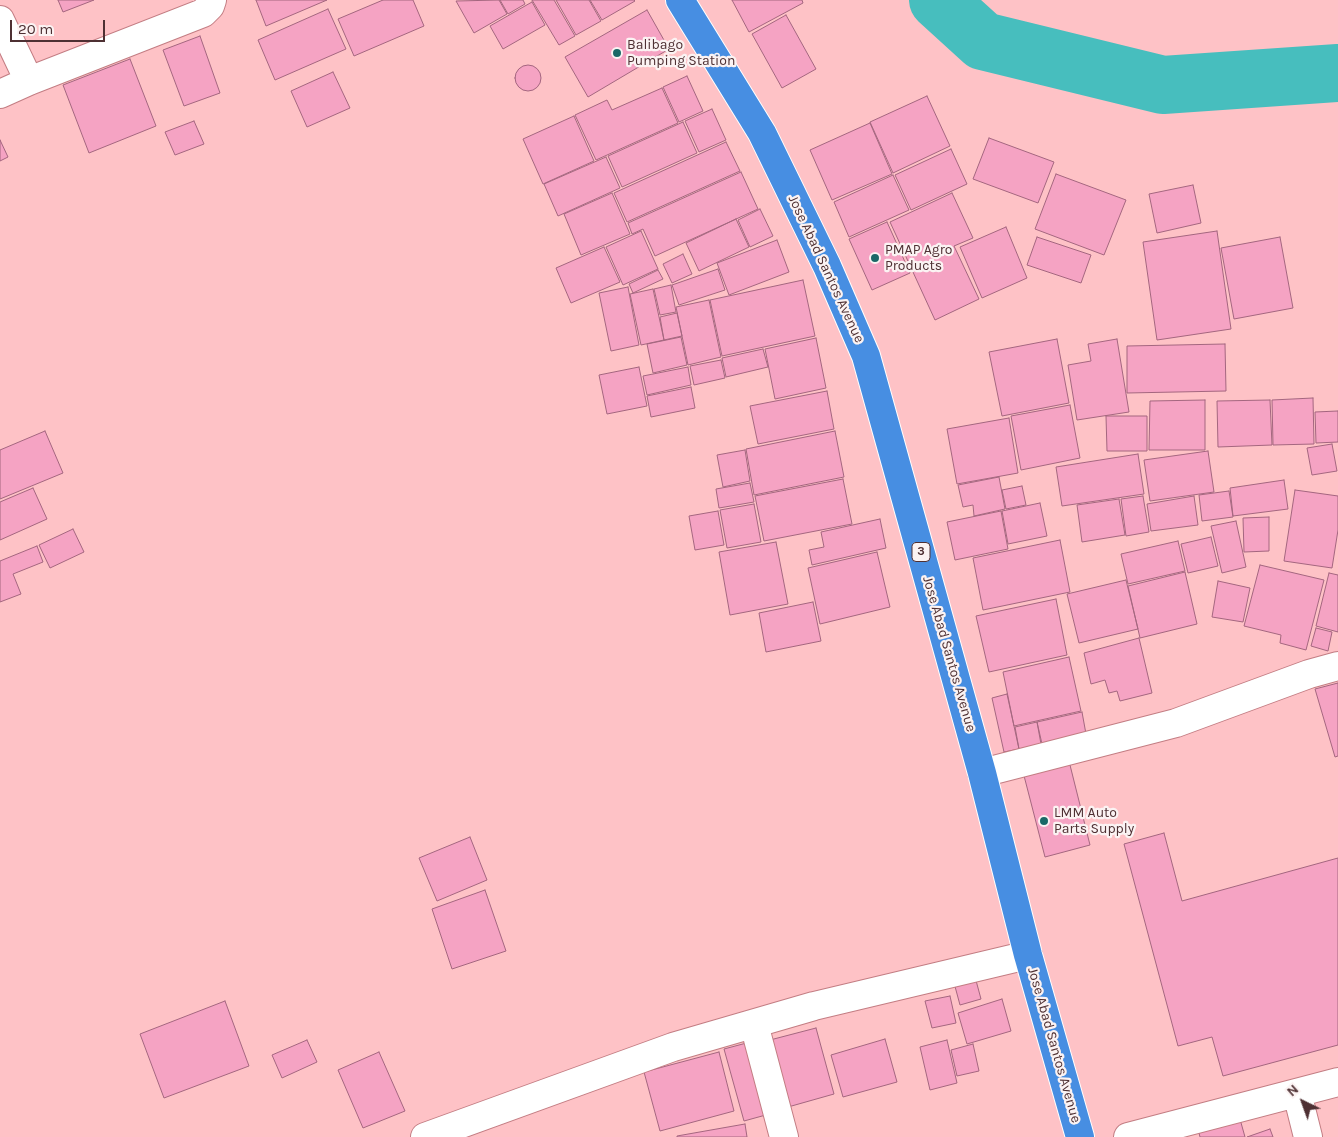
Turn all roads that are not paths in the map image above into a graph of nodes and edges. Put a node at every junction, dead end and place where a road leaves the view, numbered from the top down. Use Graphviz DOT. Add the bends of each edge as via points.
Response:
graph roads {
  1 [pos="212,0"];
  2 [pos="680,0"];
  3 [pos="0,20"];
  4 [pos="29,81"];
  5 [pos="0,94"];
  6 [pos="1338,666"];
  7 [pos="982,773"];
  8 [pos="1028,955"];
  9 [pos="754,1024"];
  10 [pos="1338,1082"];
  11 [pos="1297,1092"];
  12 [pos="426,1137"];
  13 [pos="784,1137"];
  14 [pos="1080,1137"];
  15 [pos="1128,1137"];
  16 [pos="1308,1137"];
  1 -- 4 [label="street" via="203,13"];
  2 -- 7 [label="highway, Jose Abad Santos Avenue / 3" via="762,133 827,266 866,356"];
  3 -- 4 [label="street"];
  4 -- 5 [label="street"];
  6 -- 7 [label="street" via="1176,723"];
  7 -- 8 [label="highway, Jose Abad Santos Avenue / 3"];
  8 -- 9 [label="street" via="814,1006"];
  8 -- 14 [label="highway, Jose Abad Santos Avenue / 3"];
  9 -- 12 [label="street" via="673,1047"];
  9 -- 13 [label="street"];
  10 -- 11 [label="street"];
  11 -- 15 [label="street"];
  11 -- 16 [label="street"];
}
